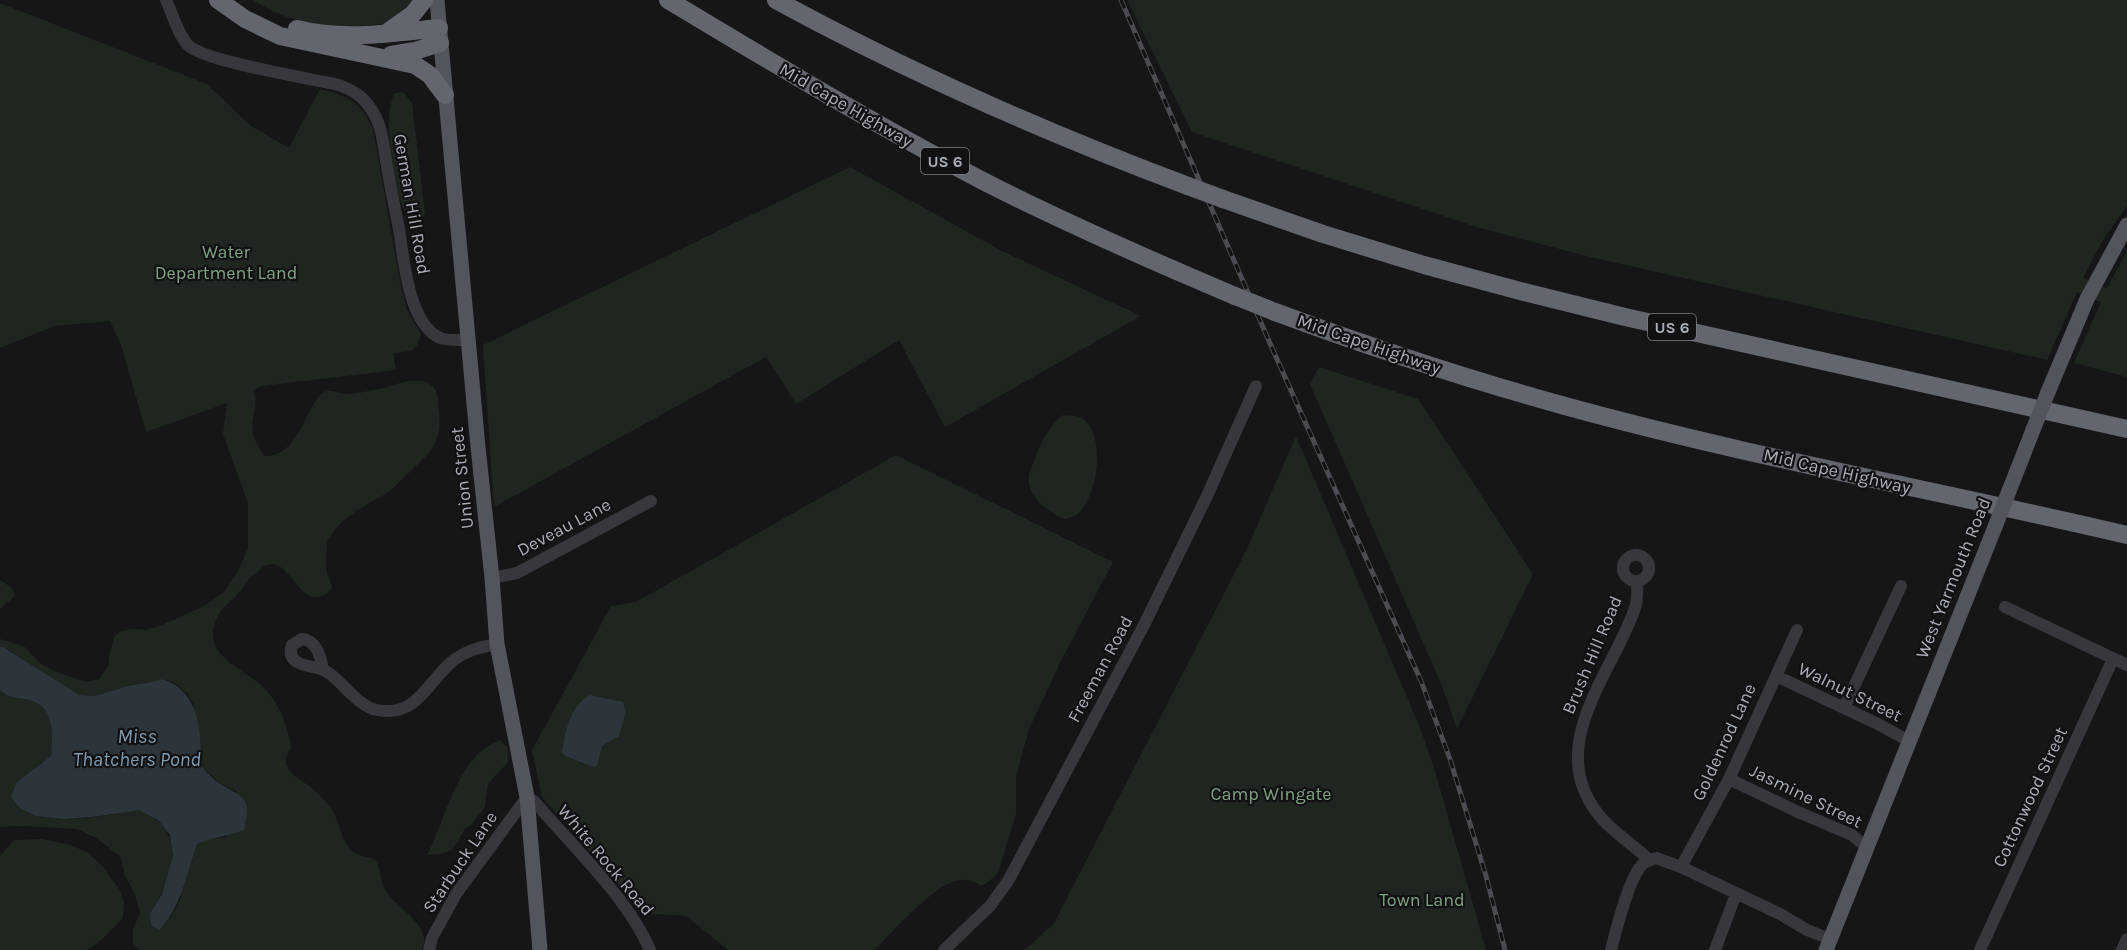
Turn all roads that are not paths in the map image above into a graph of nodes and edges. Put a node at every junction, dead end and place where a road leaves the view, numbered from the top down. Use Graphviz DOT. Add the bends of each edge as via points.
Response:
graph roads {
  1 [pos="166,0"];
  2 [pos="218,0"];
  3 [pos="237,0"];
  4 [pos="424,0"];
  5 [pos="437,0"];
  6 [pos="668,0"];
  7 [pos="776,0"];
  8 [pos="792,0"];
  9 [pos="825,26"];
  10 [pos="385,33"];
  11 [pos="440,35"];
  12 [pos="380,56"];
  13 [pos="445,94"];
  14 [pos="2127,225"];
  15 [pos="468,340"];
  16 [pos="1256,386"];
  17 [pos="2127,429"];
  18 [pos="651,501"];
  19 [pos="2127,535"];
  20 [pos="492,578"];
  21 [pos="1637,581"];
  22 [pos="1901,586"];
  23 [pos="2005,607"];
  24 [pos="1797,630"];
  25 [pos="497,644"];
  26 [pos="2113,659"];
  27 [pos="2127,665"];
  28 [pos="323,669"];
  29 [pos="1776,676"];
  30 [pos="1844,708"];
  31 [pos="1909,741"];
  32 [pos="1729,779"];
  33 [pos="527,797"];
  34 [pos="1866,847"];
  35 [pos="1649,860"];
  36 [pos="1681,867"];
  37 [pos="1736,894"];
  38 [pos="2127,939"];
  39 [pos="1828,944"];
  40 [pos="429,950"];
  41 [pos="540,950"];
  42 [pos="650,950"];
  43 [pos="944,950"];
  44 [pos="1611,950"];
  45 [pos="1715,950"];
  46 [pos="1980,950"];
  47 [pos="2122,950"];
  1 -- 15 [label="street, German Hill Road" via="182,36 194,50 214,58 339,85 364,99 382,131 415,306 438,337"];
  2 -- 12 [label="highway" via="280,36"];
  3 -- 10 [label="highway" via="265,17 310,32"];
  4 -- 10 [label="highway" via="407,19"];
  5 -- 11 [label="main road, Union Street"];
  6 -- 19 [label="highway, Mid Cape Highway / US 6, bridge" via="848,107 984,181 1126,249 1275,312 1418,362 1566,406"];
  7 -- 9 [label="highway, US 6"];
  8 -- 9 [label="highway"];
  9 -- 17 [label="highway, US 6, bridge" via="1015,116 1110,156 1223,199 1404,259 1667,327"];
  10 -- 11 [label="highway"];
  11 -- 12 [label="highway" via="409,52"];
  11 -- 13 [label="main road, Union Street"];
  12 -- 13 [label="highway" via="420,68"];
  13 -- 15 [label="main road, Union Street"];
  14 -- 31 [label="main road, West Yarmouth Road, bridge" via="2087,299"];
  15 -- 20 [label="main road, Union Street"];
  16 -- 43 [label="street, Freeman Road" via="1144,625 1008,881 984,913"];
  18 -- 20 [label="street, Deveau Lane" via="517,573"];
  20 -- 25 [label="main road, Union Street"];
  21 -- 35 [label="street, Brush Hill Road" via="1636,607 1586,712 1578,757 1584,788 1596,813"];
  22 -- 30 [label="street"];
  23 -- 26 [label="street"];
  24 -- 29 [label="street, Goldenrod Lane"];
  25 -- 28 [label="street" via="478,647 456,658 416,702 398,710 365,706"];
  25 -- 33 [label="main road, Union Street"];
  26 -- 27 [label="street"];
  26 -- 46 [label="street, Cottonwood Street"];
  29 -- 30 [label="street, Walnut Street"];
  29 -- 32 [label="street, Goldenrod Lane"];
  30 -- 31 [label="street, Walnut Street"];
  31 -- 34 [label="main road, West Yarmouth Road"];
  32 -- 34 [label="street, Jasmine Street" via="1852,835"];
  32 -- 36 [label="street, Goldenrod Lane"];
  33 -- 40 [label="street, Starbuck Lane" via="456,894"];
  33 -- 41 [label="main road, Union Street"];
  33 -- 42 [label="street, White Rock Road" via="625,906"];
  34 -- 39 [label="main road, West Yarmouth Road"];
  35 -- 36 [label="street" via="1656,858"];
  35 -- 44 [label="street" via="1635,874"];
  36 -- 37 [label="street"];
  37 -- 39 [label="street" via="1780,914"];
  37 -- 45 [label="street"];
  38 -- 47 [label="street"];
}
